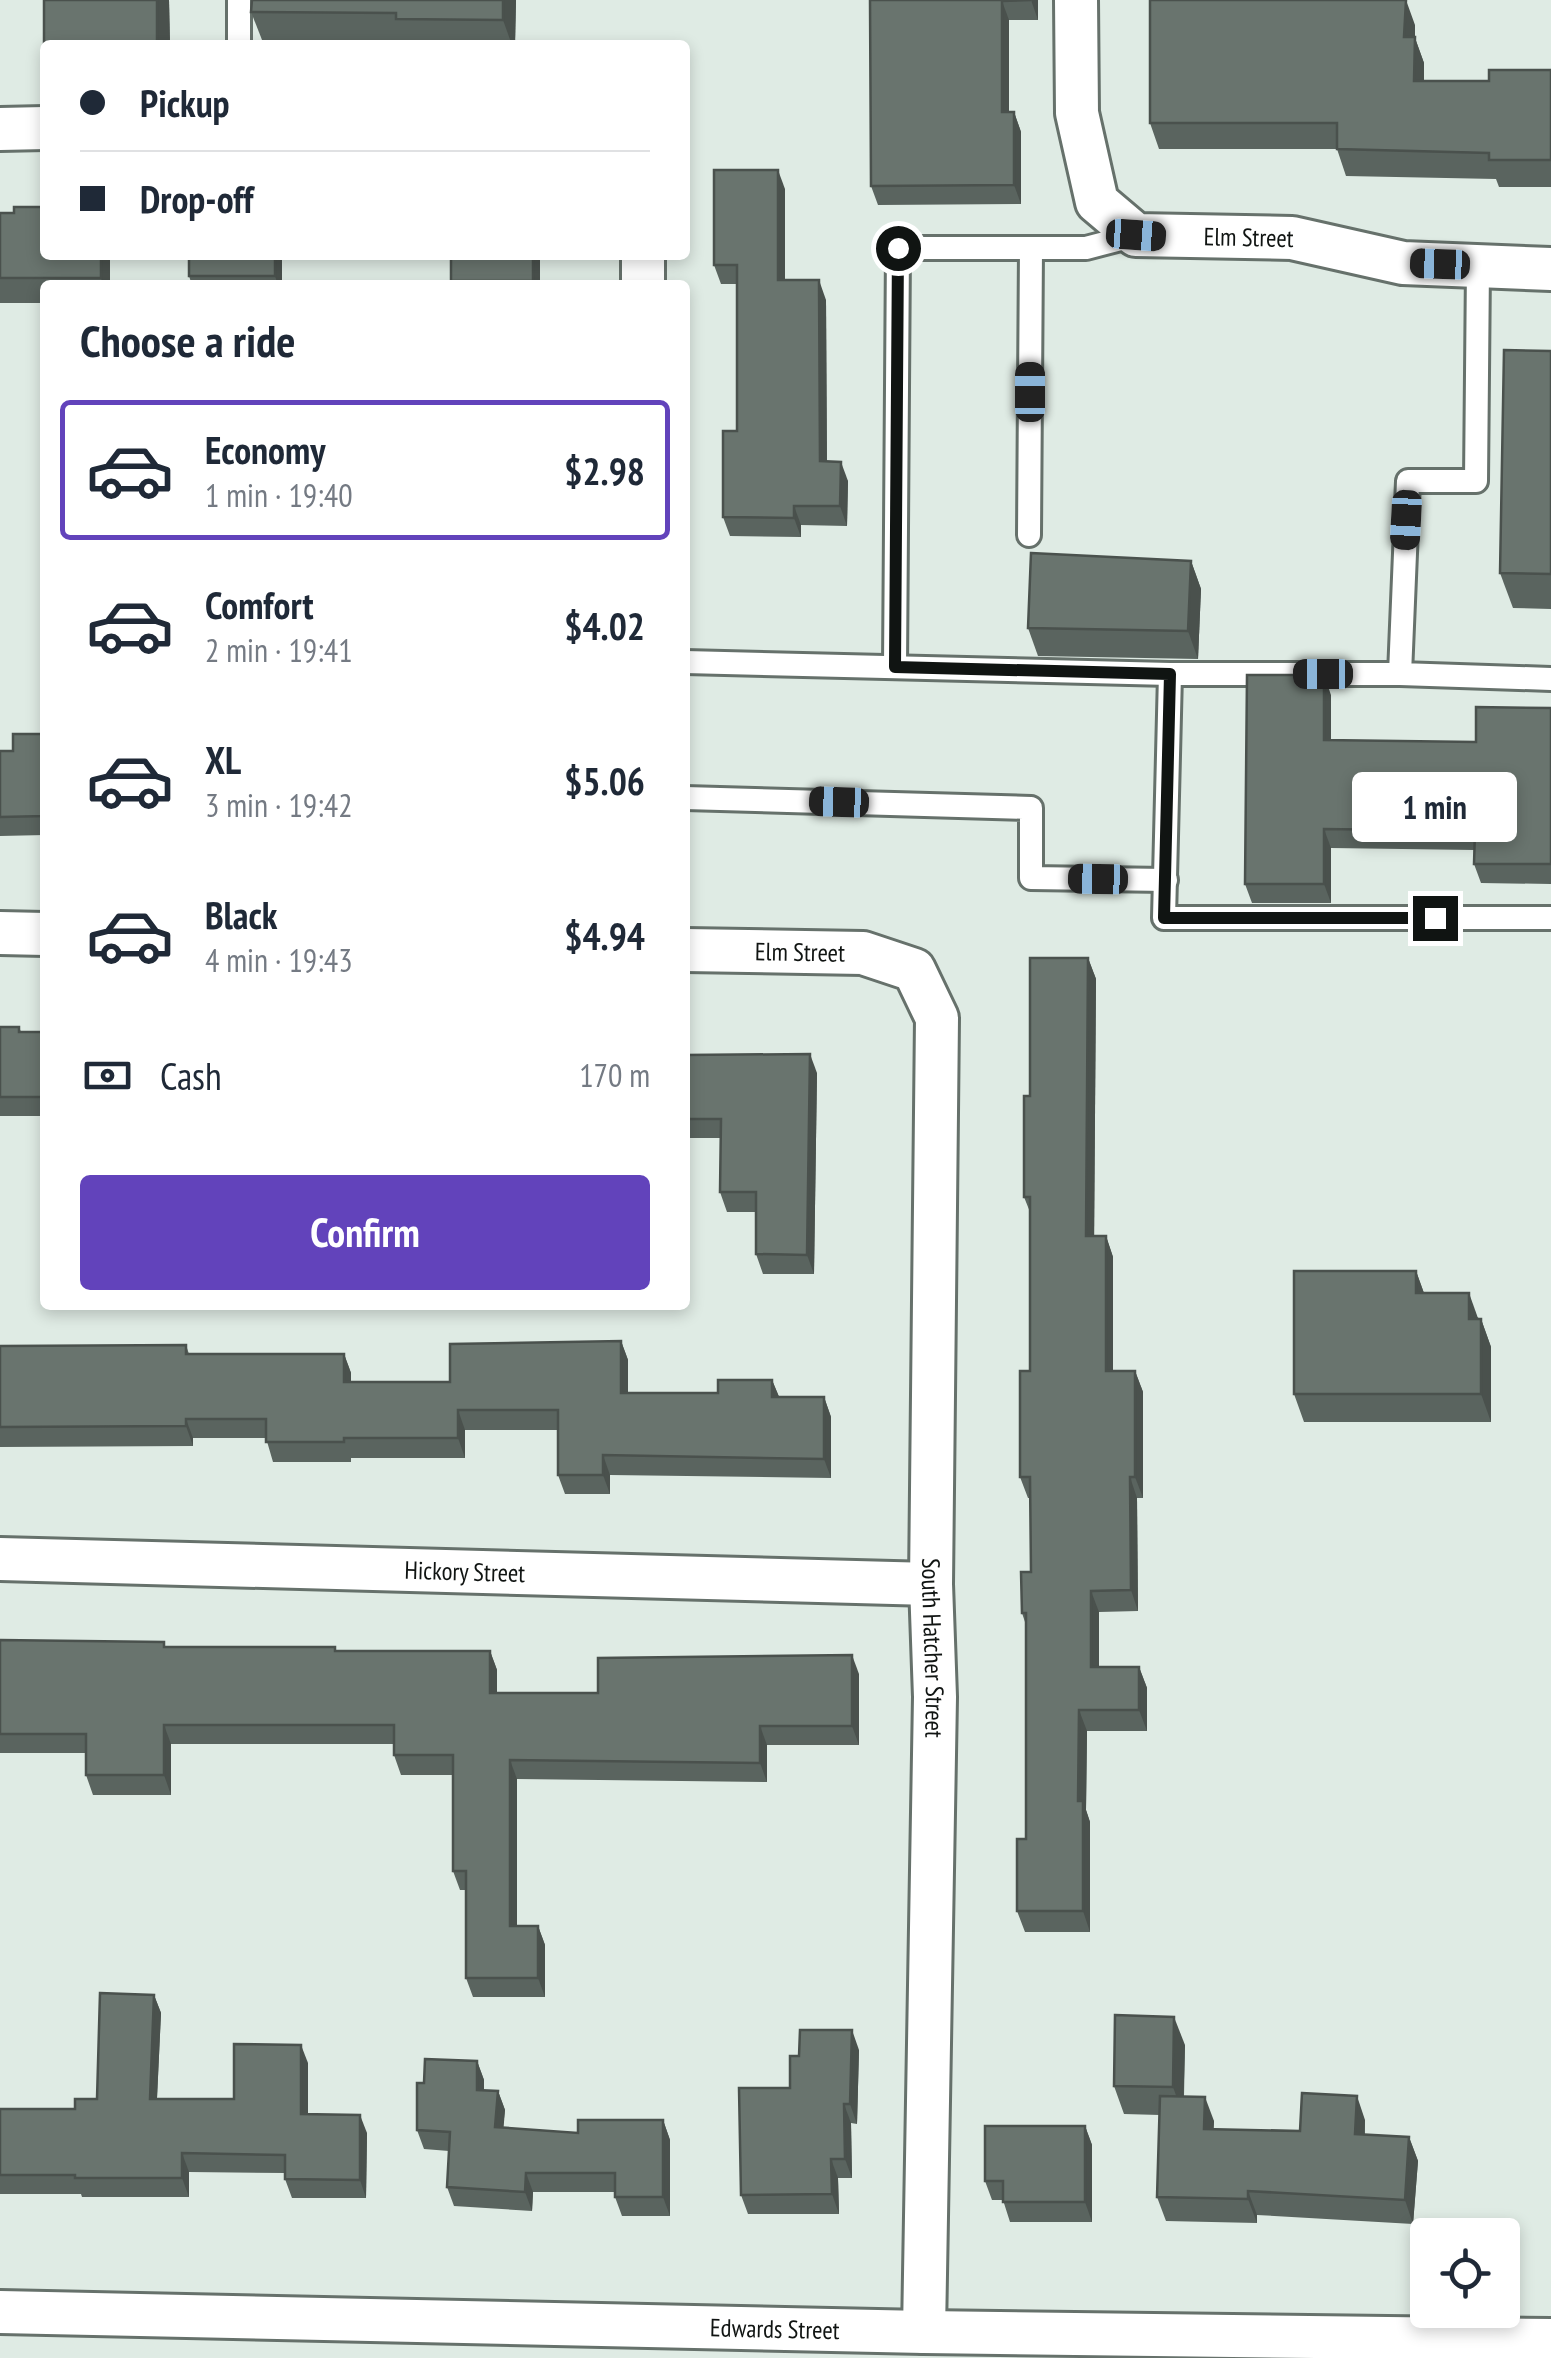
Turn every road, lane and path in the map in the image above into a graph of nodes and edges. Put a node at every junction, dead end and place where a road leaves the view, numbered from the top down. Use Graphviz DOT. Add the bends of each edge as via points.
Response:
graph roads {
  1 [pos="239,0"];
  2 [pos="1076,0"];
  3 [pos="239,40"];
  4 [pos="40,128"];
  5 [pos="0,129"];
  6 [pos="1136,235"];
  7 [pos="1032,248"];
  8 [pos="1478,266"];
  9 [pos="1551,269"];
  10 [pos="1030,535"];
  11 [pos="690,662"];
  12 [pos="895,667"];
  13 [pos="1170,674"];
  14 [pos="1400,674"];
  15 [pos="1551,679"];
  16 [pos="690,798"];
  17 [pos="1166,880"];
  18 [pos="1551,918"];
  19 [pos="0,933"];
  20 [pos="40,934"];
  21 [pos="690,950"];
  22 [pos="914,970"];
  23 [pos="0,1559"];
  24 [pos="931,1584"];
  25 [pos="0,2312"];
  26 [pos="924,2332"];
  27 [pos="1551,2340"];
  1 -- 3 [label="lane"];
  2 -- 6 [label="street" via="1077,113 1097,202"];
  4 -- 5 [label="street"];
  6 -- 7 [label="lane" via="1086,248"];
  6 -- 8 [label="street, Elm Street" via="1292,238 1402,263"];
  7 -- 10 [label="lane"];
  7 -- 12 [label="lane" via="898,248"];
  8 -- 9 [label="street, Elm Street"];
  8 -- 14 [label="lane" via="1476,482 1408,481"];
  11 -- 12 [label="lane"];
  12 -- 13 [label="lane"];
  13 -- 14 [label="lane"];
  13 -- 17 [label="lane"];
  14 -- 15 [label="lane"];
  16 -- 17 [label="lane" via="1031,808 1032,878"];
  17 -- 18 [label="lane" via="1164,918"];
  19 -- 20 [label="street"];
  21 -- 22 [label="street, Elm Street" via="863,954"];
  22 -- 24 [label="street, South Hatcher Street" via="937,1018"];
  23 -- 24 [label="street, Hickory Street"];
  24 -- 26 [label="street, South Hatcher Street"];
  25 -- 26 [label="street, Edwards Street"];
  26 -- 27 [label="street, Edwards Street"];
}
